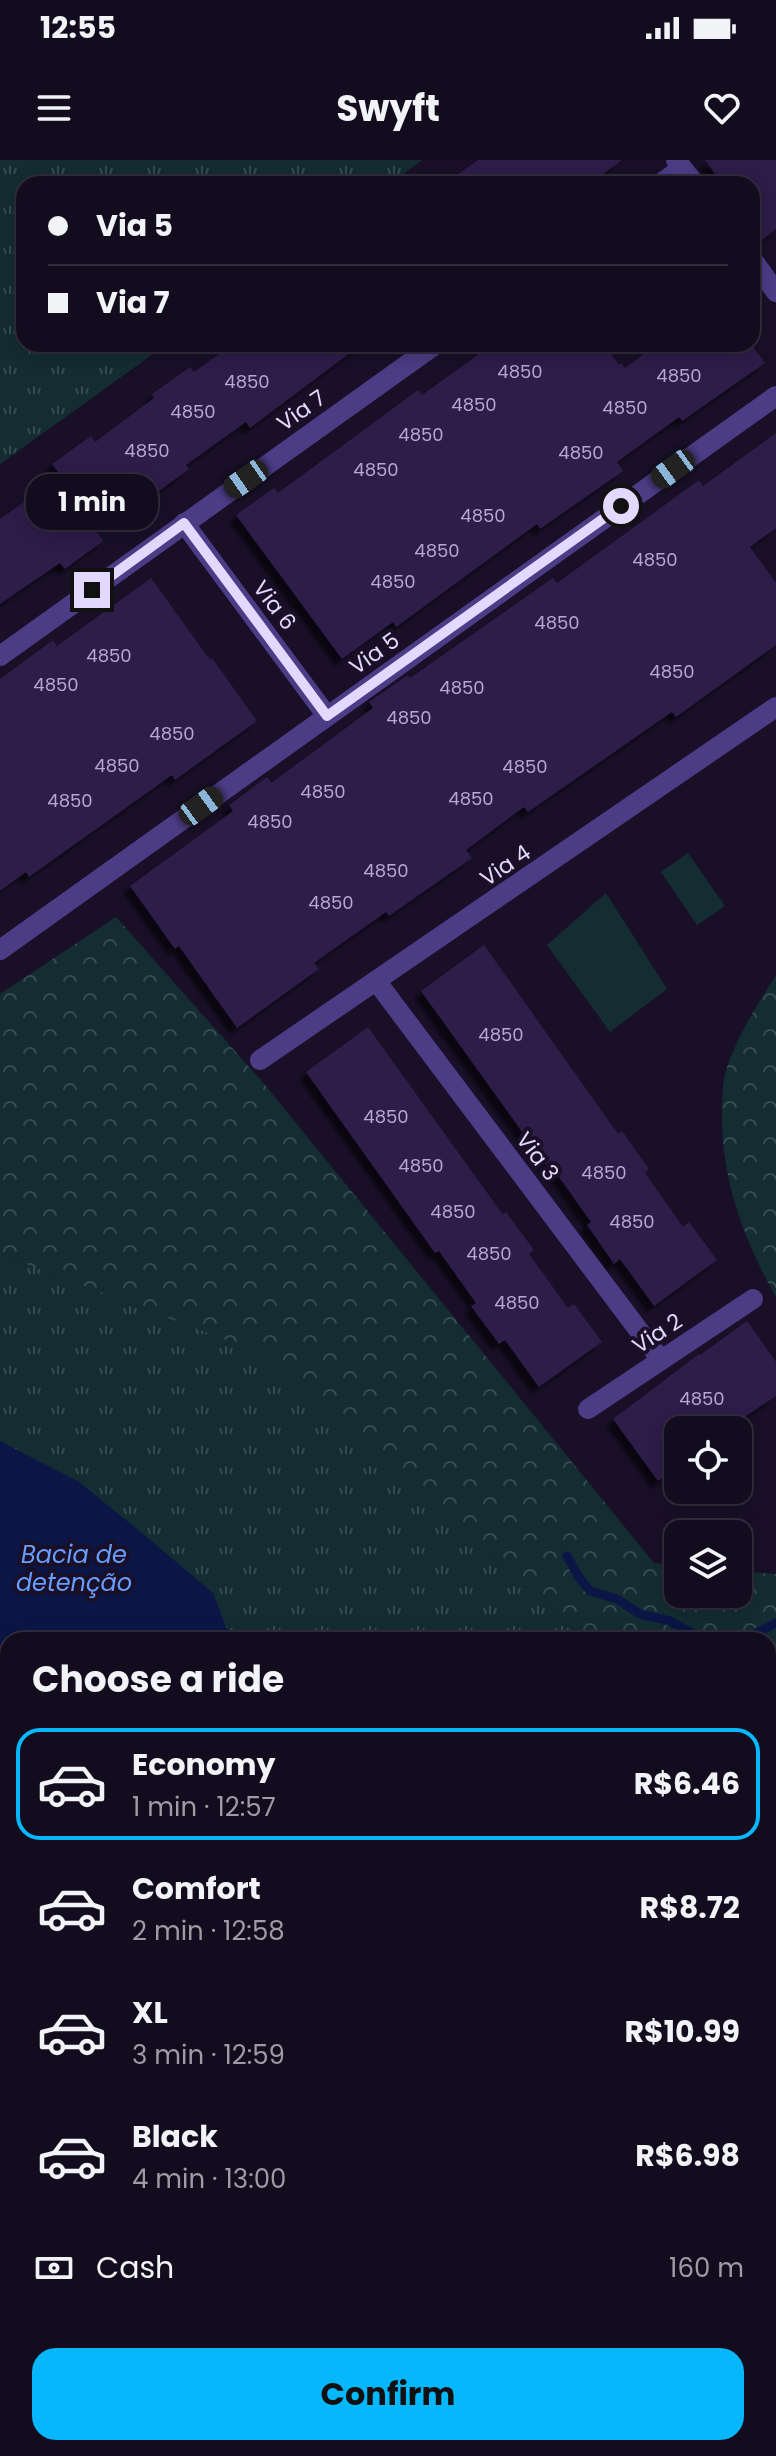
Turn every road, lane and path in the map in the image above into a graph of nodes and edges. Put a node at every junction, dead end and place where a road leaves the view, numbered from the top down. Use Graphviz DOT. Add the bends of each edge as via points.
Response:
graph roads {
  1 [pos="760,270"];
  2 [pos="776,292"];
  3 [pos="425,352"];
  4 [pos="776,396"];
  5 [pos="184,523"];
  6 [pos="0,656"];
  7 [pos="776,707"];
  8 [pos="327,716"];
  9 [pos="0,950"];
  10 [pos="377,982"];
  11 [pos="260,1060"];
  12 [pos="753,1299"];
  13 [pos="661,1360"];
  14 [pos="588,1409"];
  1 -- 2 [label="street"];
  3 -- 5 [label="street, Via 7"];
  4 -- 8 [label="street, Via 5"];
  5 -- 6 [label="street, Via 7"];
  5 -- 8 [label="street, Via 6"];
  7 -- 10 [label="street, Via 4"];
  8 -- 9 [label="street, Via 5"];
  10 -- 11 [label="street, Via 4"];
  10 -- 13 [label="street, Via 3"];
  12 -- 13 [label="street, Via 2"];
  13 -- 14 [label="street, Via 2"];
}
